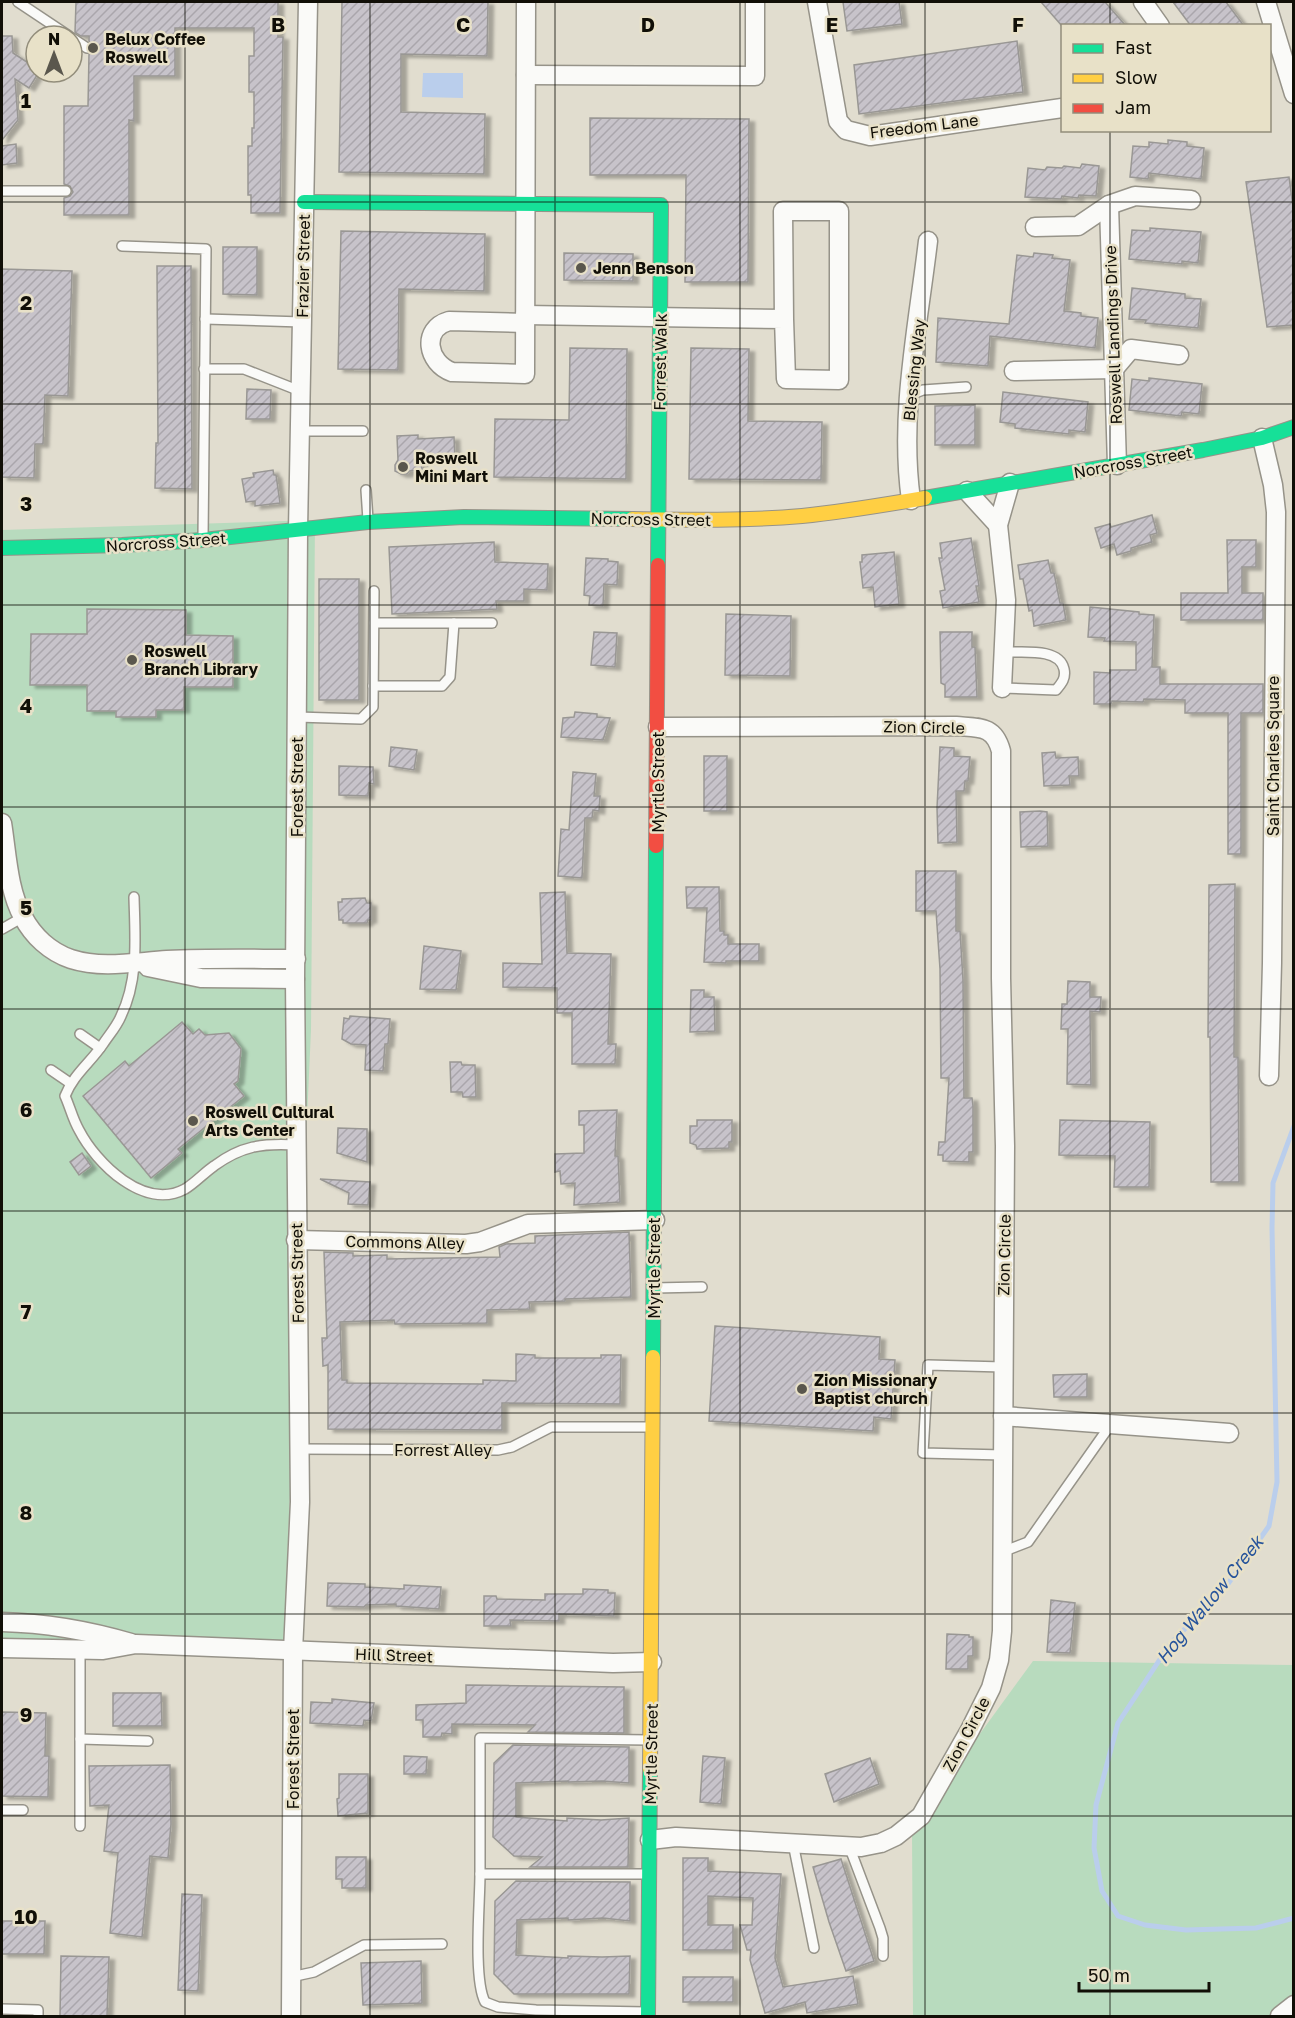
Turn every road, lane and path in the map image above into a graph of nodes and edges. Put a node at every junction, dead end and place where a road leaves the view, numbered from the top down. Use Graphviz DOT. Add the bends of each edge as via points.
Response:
graph roads {
  1 [pos="18,2"];
  2 [pos="308,2"];
  3 [pos="526,2"];
  4 [pos="755,2"];
  5 [pos="818,2"];
  6 [pos="1143,2"];
  7 [pos="1268,4"];
  8 [pos="51,24"];
  9 [pos="1159,24"];
  10 [pos="1271,24"];
  11 [pos="1271,25"];
  12 [pos="84,46"];
  13 [pos="87,48"];
  14 [pos="1276,61"];
  15 [pos="526,75"];
  16 [pos="1293,94"];
  17 [pos="1061,108"];
  18 [pos="2,191"];
  19 [pos="66,191"];
  20 [pos="1191,200"];
  21 [pos="304,202"];
  22 [pos="525,204"];
  23 [pos="1109,205"];
  24 [pos="1035,227"];
  25 [pos="928,241"];
  26 [pos="122,246"];
  27 [pos="660,317"];
  28 [pos="205,319"];
  29 [pos="525,319"];
  30 [pos="784,319"];
  31 [pos="302,322"];
  32 [pos="1179,355"];
  33 [pos="204,369"];
  34 [pos="1114,369"];
  35 [pos="1014,371"];
  36 [pos="966,387"];
  37 [pos="300,391"];
  38 [pos="910,395"];
  39 [pos="1293,427"];
  40 [pos="300,431"];
  41 [pos="363,431"];
  42 [pos="1262,438"];
  43 [pos="1117,465"];
  44 [pos="1010,483"];
  45 [pos="366,490"];
  46 [pos="967,490"];
  47 [pos="911,500"];
  48 [pos="659,519"];
  49 [pos="368,522"];
  50 [pos="998,525"];
  51 [pos="298,530"];
  52 [pos="203,540"];
  53 [pos="2,548"];
  54 [pos="374,591"];
  55 [pos="492,622"];
  56 [pos="374,623"];
  57 [pos="454,623"];
  58 [pos="1004,652"];
  59 [pos="373,686"];
  60 [pos="1002,688"];
  61 [pos="297,717"];
  62 [pos="658,727"];
  63 [pos="2,823"];
  64 [pos="134,897"];
  65 [pos="23,917"];
  66 [pos="2,928"];
  67 [pos="296,959"];
  68 [pos="135,964"];
  69 [pos="295,979"];
  70 [pos="80,1034"];
  71 [pos="100,1048"];
  72 [pos="51,1070"];
  73 [pos="1269,1076"];
  74 [pos="70,1083"];
  75 [pos="296,1145"];
  76 [pos="655,1220"];
  77 [pos="296,1240"];
  78 [pos="702,1287"];
  79 [pos="654,1288"];
  80 [pos="1003,1367"];
  81 [pos="1003,1416"];
  82 [pos="1111,1424"];
  83 [pos="653,1427"];
  84 [pos="1229,1432"];
  85 [pos="299,1449"];
  86 [pos="1003,1455"];
  87 [pos="1002,1552"];
  88 [pos="2,1622"];
  89 [pos="136,1644"];
  90 [pos="2,1648"];
  91 [pos="80,1650"];
  92 [pos="293,1651"];
  93 [pos="652,1662"];
  94 [pos="80,1739"];
  95 [pos="651,1740"];
  96 [pos="148,1741"];
  97 [pos="2,1810"];
  98 [pos="22,1810"];
  99 [pos="80,1826"];
  100 [pos="650,1840"];
  101 [pos="793,1843"];
  102 [pos="849,1846"];
  103 [pos="480,1874"];
  104 [pos="649,1874"];
  105 [pos="442,1944"];
  106 [pos="814,1948"];
  107 [pos="883,1956"];
  108 [pos="291,1977"];
  109 [pos="1293,2005"];
  110 [pos="2,2009"];
  111 [pos="648,2014"];
  112 [pos="38,2016"];
  113 [pos="291,2016"];
  114 [pos="1280,2016"];
  1 -- 8 [label="lane"];
  2 -- 21 [label="street, Frazier Street"];
  3 -- 15 [label="street"];
  4 -- 15 [label="street" via="755,76"];
  5 -- 17 [label="street, Freedom Lane" via="833,101 838,122 846,130 870,136"];
  6 -- 9 [label="street"];
  7 -- 10 [label="street"];
  11 -- 14 [label="street"];
  12 -- 13 [label="lane"];
  14 -- 16 [label="street"];
  15 -- 22 [label="street"];
  18 -- 19 [label="lane"];
  20 -- 23 [label="street" via="1135,196"];
  21 -- 22 [label="street"];
  21 -- 31 [label="street, Frazier Street"];
  22 -- 27 [label="street, Forrest Walk" via="661,205"];
  22 -- 29 [label="street"];
  23 -- 24 [label="street" via="1078,226"];
  23 -- 34 [label="street, Roswell Landings Drive"];
  25 -- 38 [label="street, Blessing Way"];
  26 -- 28 [label="lane" via="206,249"];
  27 -- 29 [label="street"];
  27 -- 30 [label="street"];
  27 -- 48 [label="street, Forrest Walk"];
  28 -- 31 [label="lane"];
  28 -- 33 [label="lane"];
  29 -- 29 [label="street" via="442,323 434,330 431,351 442,369 452,372 525,374"];
  30 -- 30 [label="street" via="786,379 839,380 839,211 783,211"];
  31 -- 37 [label="street, Frazier Street"];
  32 -- 34 [label="street" via="1131,349"];
  33 -- 37 [label="lane" via="244,369"];
  33 -- 52 [label="lane"];
  34 -- 35 [label="street"];
  34 -- 43 [label="street, Roswell Landings Drive"];
  36 -- 38 [label="lane" via="923,390"];
  37 -- 40 [label="street, Frazier Street"];
  38 -- 47 [label="street, Blessing Way" via="906,469"];
  39 -- 42 [label="street, Norcross Street"];
  40 -- 41 [label="lane"];
  40 -- 51 [label="street, Frazier Street"];
  42 -- 43 [label="street, Norcross Street"];
  42 -- 73 [label="street, Saint Charles Square" via="1276,512"];
  43 -- 44 [label="street, Norcross Street"];
  44 -- 46 [label="street, Norcross Street"];
  44 -- 50 [label="street"];
  45 -- 49 [label="lane"];
  46 -- 47 [label="street, Norcross Street"];
  46 -- 50 [label="street"];
  47 -- 48 [label="street, Norcross Street" via="801,516"];
  48 -- 49 [label="street, Norcross Street" via="502,516"];
  48 -- 62 [label="street, Myrtle Street"];
  49 -- 51 [label="street, Norcross Street"];
  50 -- 58 [label="street" via="1006,600"];
  51 -- 52 [label="street, Norcross Street"];
  51 -- 61 [label="street, Forest Street"];
  52 -- 53 [label="street, Norcross Street"];
  54 -- 56 [label="lane"];
  55 -- 57 [label="lane"];
  56 -- 57 [label="lane"];
  56 -- 59 [label="lane"];
  57 -- 59 [label="lane" via="450,677 442,686"];
  58 -- 60 [label="street"];
  58 -- 60 [label="lane" via="1048,654 1058,658 1065,673 1056,690"];
  59 -- 61 [label="lane" via="373,707 362,719"];
  61 -- 67 [label="street, Forest Street"];
  62 -- 76 [label="street, Myrtle Street"];
  62 -- 80 [label="street, Zion Circle" via="956,726 985,729 998,741 1005,1146"];
  63 -- 65 [label="street" via="13,890"];
  64 -- 68 [label="lane"];
  65 -- 66 [label="lane"];
  65 -- 68 [label="street" via="39,939 59,954 90,963"];
  67 -- 68 [label="street"];
  67 -- 69 [label="street, Forest Street"];
  68 -- 69 [label="street" via="201,978"];
  68 -- 71 [label="lane" via="121,1018"];
  69 -- 75 [label="street, Forest Street"];
  70 -- 71 [label="lane"];
  71 -- 74 [label="lane"];
  72 -- 74 [label="lane"];
  74 -- 75 [label="lane" via="65,1096 79,1131 113,1173 137,1190 160,1195 184,1190 244,1148"];
  75 -- 77 [label="street, Forest Street"];
  76 -- 77 [label="street, Commons Alley" via="528,1224 466,1244"];
  76 -- 79 [label="street, Myrtle Street"];
  77 -- 85 [label="street, Forest Street"];
  78 -- 79 [label="lane"];
  79 -- 83 [label="street, Myrtle Street"];
  80 -- 81 [label="street, Zion Circle"];
  80 -- 86 [label="lane" via="928,1365 923,1453"];
  81 -- 82 [label="street"];
  81 -- 86 [label="street, Zion Circle"];
  82 -- 84 [label="street"];
  82 -- 87 [label="lane" via="1028,1542"];
  83 -- 85 [label="lane, Forrest Alley" via="551,1427 498,1450"];
  83 -- 93 [label="street, Myrtle Street"];
  85 -- 92 [label="street, Forest Street"];
  86 -- 87 [label="street, Zion Circle"];
  87 -- 102 [label="street, Zion Circle" via="999,1660 970,1730 921,1815 896,1836"];
  88 -- 89 [label="street, Hill Street" via="104,1635"];
  89 -- 91 [label="street, Hill Street"];
  89 -- 92 [label="street, Hill Street"];
  90 -- 91 [label="street, Hill Street"];
  91 -- 94 [label="lane"];
  92 -- 93 [label="street, Hill Street" via="613,1664"];
  92 -- 108 [label="street, Forest Street"];
  93 -- 95 [label="street, Myrtle Street"];
  94 -- 96 [label="lane"];
  94 -- 99 [label="lane"];
  95 -- 100 [label="street, Myrtle Street"];
  95 -- 103 [label="lane" via="480,1738"];
  97 -- 98 [label="lane"];
  100 -- 101 [label="street, Zion Circle" via="676,1837"];
  100 -- 104 [label="street, Myrtle Street"];
  101 -- 102 [label="street, Zion Circle"];
  101 -- 106 [label="lane"];
  102 -- 107 [label="lane" via="880,1928"];
  103 -- 104 [label="lane"];
  103 -- 111 [label="lane" via="479,1964 485,2002 498,2007"];
  104 -- 111 [label="street, Myrtle Street"];
  105 -- 108 [label="lane" via="364,1946 314,1972"];
  108 -- 113 [label="street, Forest Street"];
  109 -- 114 [label="street"];
  110 -- 112 [label="lane" via="38,2010"];
}
